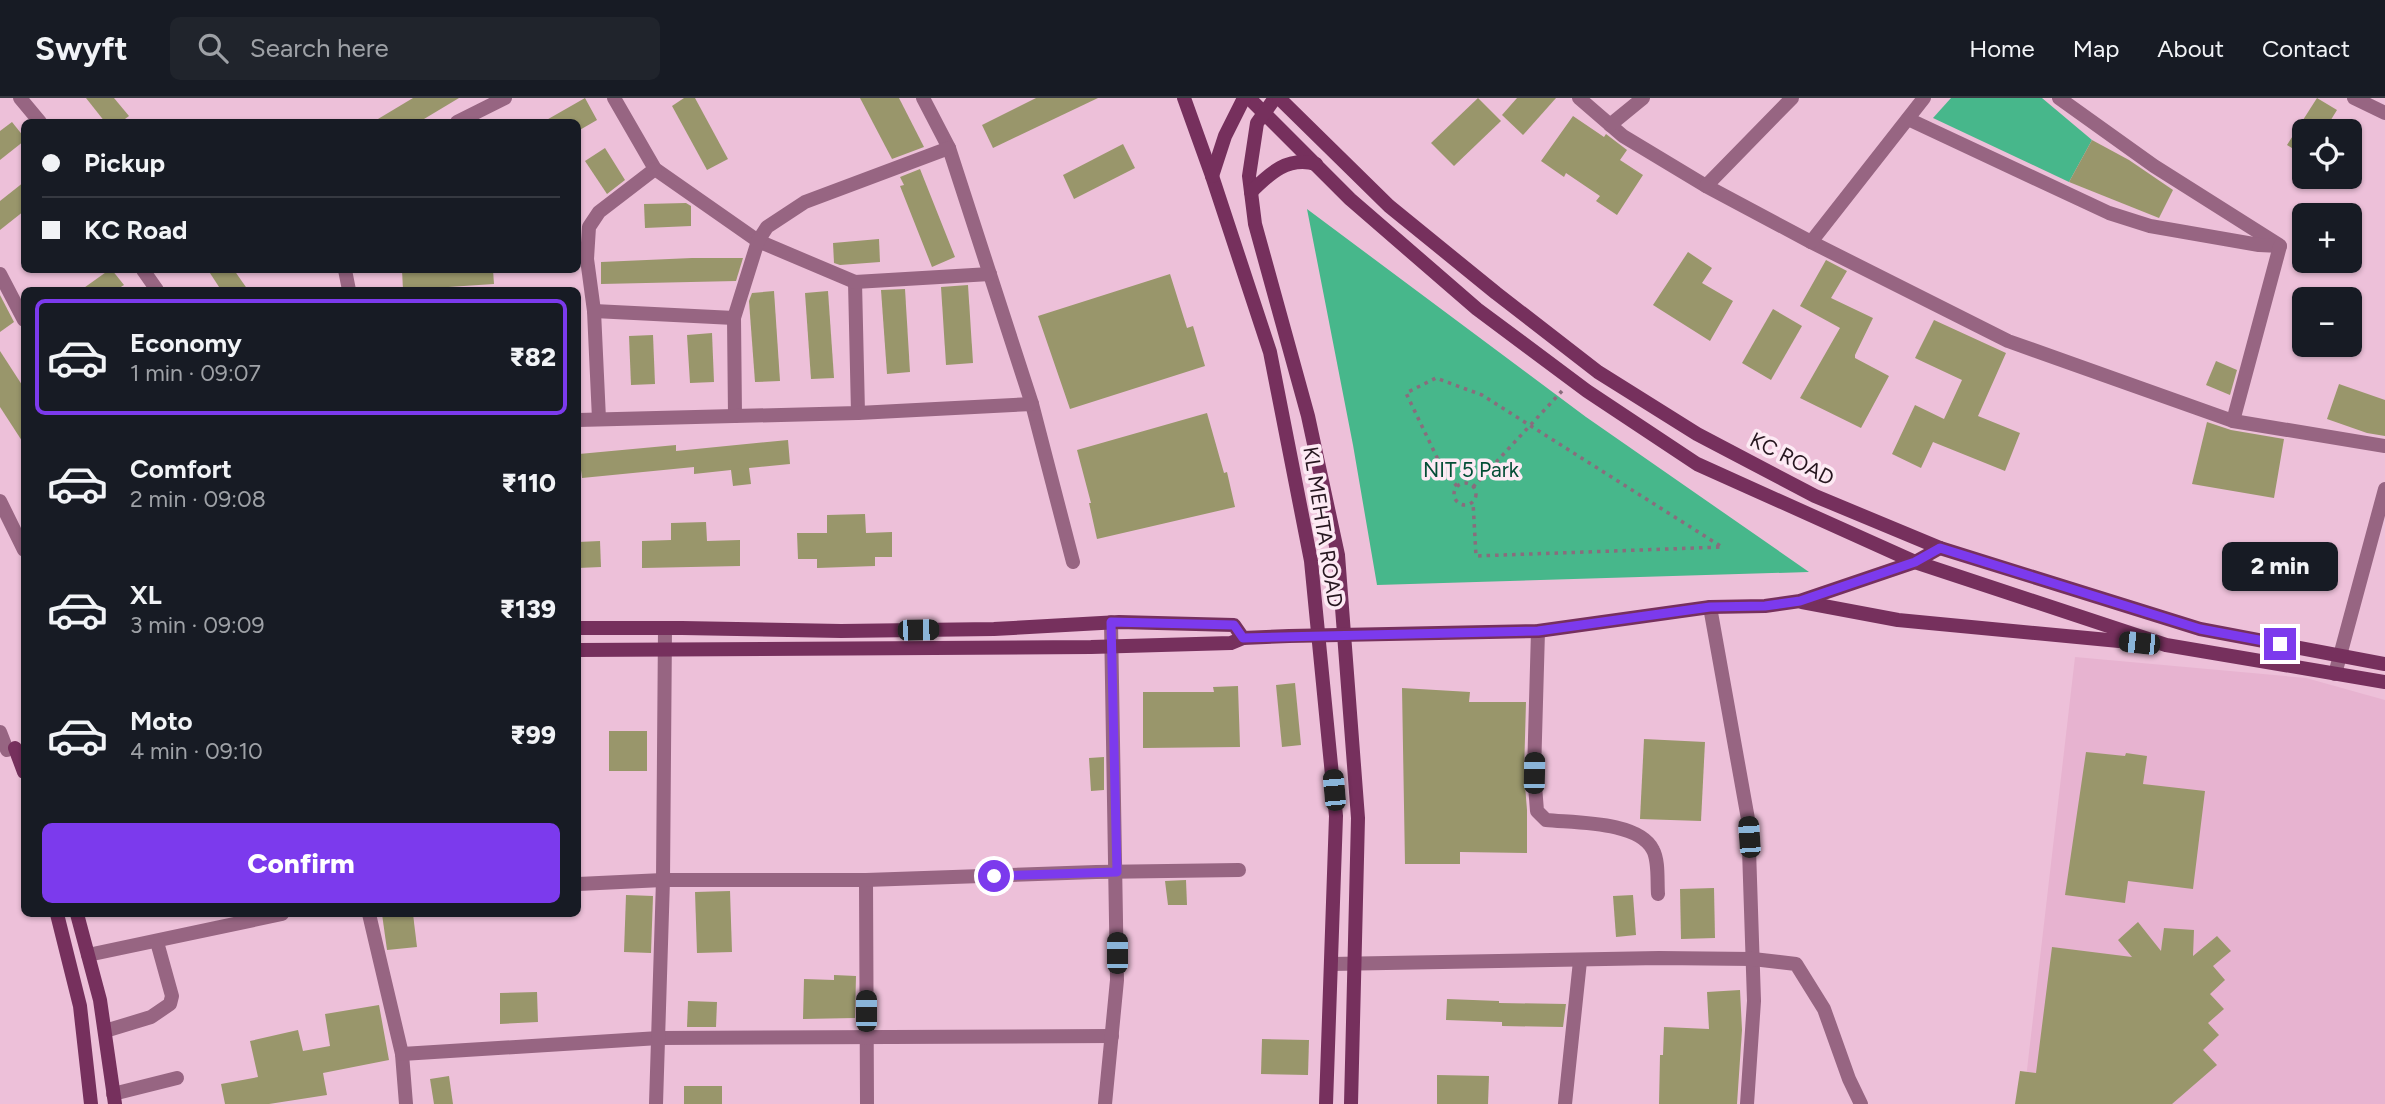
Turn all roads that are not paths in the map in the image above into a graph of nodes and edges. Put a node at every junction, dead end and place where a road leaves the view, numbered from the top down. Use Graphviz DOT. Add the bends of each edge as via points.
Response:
graph roads {
  1 [pos="20,98"];
  2 [pos="505,98"];
  3 [pos="614,98"];
  4 [pos="923,98"];
  5 [pos="1184,98"];
  6 [pos="1247,98"];
  7 [pos="1277,98"];
  8 [pos="1578,98"];
  9 [pos="1643,98"];
  10 [pos="1792,98"];
  11 [pos="1924,98"];
  12 [pos="2059,98"];
  13 [pos="2354,98"];
  14 [pos="1263,112"];
  15 [pos="2385,113"];
  16 [pos="1908,118"];
  17 [pos="38,119"];
  18 [pos="463,119"];
  19 [pos="1610,125"];
  20 [pos="949,148"];
  21 [pos="1318,165"];
  22 [pos="655,169"];
  23 [pos="1212,176"];
  24 [pos="1706,186"];
  25 [pos="1251,192"];
  26 [pos="758,241"];
  27 [pos="1811,243"];
  28 [pos="2280,246"];
  29 [pos="0,274"];
  30 [pos="990,274"];
  31 [pos="855,282"];
  32 [pos="594,311"];
  33 [pos="21,314"];
  34 [pos="734,318"];
  35 [pos="1032,404"];
  36 [pos="858,413"];
  37 [pos="735,416"];
  38 [pos="599,419"];
  39 [pos="581,421"];
  40 [pos="2233,421"];
  41 [pos="2385,446"];
  42 [pos="2385,489"];
  43 [pos="0,501"];
  44 [pos="21,544"];
  45 [pos="1940,548"];
  46 [pos="1073,562"];
  47 [pos="1915,562"];
  48 [pos="1800,601"];
  49 [pos="1710,607"];
  50 [pos="1111,622"];
  51 [pos="581,628"];
  52 [pos="665,628"];
  53 [pos="1538,631"];
  54 [pos="1318,635"];
  55 [pos="1344,635"];
  56 [pos="1243,638"];
  57 [pos="1111,646"];
  58 [pos="2165,646"];
  59 [pos="665,648"];
  60 [pos="581,650"];
  61 [pos="2341,656"];
  62 [pos="2385,664"];
  63 [pos="2335,674"];
  64 [pos="2385,682"];
  65 [pos="0,732"];
  66 [pos="12,748"];
  67 [pos="21,766"];
  68 [pos="1239,870"];
  69 [pos="1117,872"];
  70 [pos="663,880"];
  71 [pos="866,880"];
  72 [pos="581,884"];
  73 [pos="1658,894"];
  74 [pos="58,917"];
  75 [pos="78,917"];
  76 [pos="269,917"];
  77 [pos="370,917"];
  78 [pos="157,942"];
  79 [pos="88,955"];
  80 [pos="1753,959"];
  81 [pos="1580,961"];
  82 [pos="1354,963"];
  83 [pos="1331,964"];
  84 [pos="105,1031"];
  85 [pos="866,1037"];
  86 [pos="1112,1037"];
  87 [pos="659,1038"];
  88 [pos="402,1054"];
  89 [pos="177,1078"];
  90 [pos="114,1099"];
  91 [pos="91,1104"];
  92 [pos="407,1104"];
  93 [pos="656,1104"];
  94 [pos="867,1104"];
  95 [pos="1105,1104"];
  96 [pos="1326,1104"];
  97 [pos="1351,1104"];
  98 [pos="1564,1104"];
  99 [pos="1747,1104"];
  100 [pos="1861,1104"];
  1 -- 17 [label="street"];
  2 -- 18 [label="street"];
  3 -- 22 [label="street"];
  4 -- 20 [label="street"];
  5 -- 23 [label="street, KL MEHTA ROAD"];
  6 -- 14 [label="street"];
  6 -- 23 [label="street" via="1225,136"];
  7 -- 14 [label="street, KL MEHTA ROAD"];
  7 -- 45 [label="street, KC ROAD" via="1389,206 1598,372 1697,434 1815,496"];
  8 -- 19 [label="street"];
  9 -- 19 [label="street"];
  10 -- 24 [label="street"];
  11 -- 16 [label="street"];
  12 -- 28 [label="street" via="2154,166"];
  13 -- 15 [label="street"];
  14 -- 21 [label="street"];
  14 -- 25 [label="street, KL MEHTA ROAD" via="1257,123 1249,176"];
  16 -- 27 [label="street"];
  16 -- 28 [label="street" via="2109,213 2150,226"];
  19 -- 24 [label="street"];
  20 -- 26 [label="street" via="805,202 767,227"];
  20 -- 30 [label="street"];
  21 -- 25 [label="street" via="1306,161 1285,164"];
  21 -- 47 [label="street" via="1350,199 1476,309 1697,464"];
  22 -- 26 [label="street"];
  22 -- 32 [label="street" via="599,212 589,227 587,259"];
  23 -- 54 [label="street, KL MEHTA ROAD" via="1270,352 1311,561"];
  24 -- 27 [label="street"];
  25 -- 55 [label="street, KL MEHTA ROAD" via="1255,224 1308,416 1338,555"];
  26 -- 31 [label="street"];
  26 -- 34 [label="street"];
  27 -- 40 [label="street" via="2008,341"];
  28 -- 40 [label="street"];
  29 -- 33 [label="street"];
  30 -- 31 [label="street"];
  30 -- 35 [label="street"];
  31 -- 36 [label="street"];
  32 -- 34 [label="street"];
  32 -- 38 [label="street"];
  34 -- 37 [label="street"];
  35 -- 36 [label="street"];
  35 -- 46 [label="street"];
  36 -- 37 [label="street"];
  37 -- 38 [label="street"];
  38 -- 39 [label="street"];
  40 -- 41 [label="street"];
  42 -- 61 [label="street"];
  43 -- 44 [label="street"];
  45 -- 47 [label="street"];
  45 -- 61 [label="street, KC ROAD" via="2200,629"];
  47 -- 48 [label="street"];
  47 -- 58 [label="street"];
  48 -- 49 [label="street"];
  48 -- 58 [label="street" via="1898,620"];
  49 -- 53 [label="street"];
  49 -- 80 [label="street" via="1748,819"];
  50 -- 52 [label="street" via="994,629"];
  50 -- 56 [label="street" via="1234,625"];
  50 -- 57 [label="street"];
  51 -- 52 [label="street"];
  52 -- 59 [label="street"];
  53 -- 55 [label="street"];
  53 -- 73 [label="street" via="1537,811 1546,820 1617,827 1641,835 1654,850"];
  54 -- 55 [label="street"];
  54 -- 56 [label="street"];
  54 -- 83 [label="street, KL MEHTA ROAD" via="1336,816"];
  55 -- 82 [label="street, KL MEHTA ROAD" via="1358,818"];
  56 -- 57 [label="street" via="1231,643"];
  57 -- 59 [label="street"];
  57 -- 69 [label="street"];
  58 -- 63 [label="street"];
  59 -- 60 [label="street"];
  59 -- 70 [label="street"];
  61 -- 62 [label="street, KC ROAD"];
  61 -- 63 [label="street"];
  63 -- 64 [label="street"];
  65 -- 66 [label="street"];
  66 -- 67 [label="street"];
  68 -- 69 [label="street"];
  69 -- 71 [label="street"];
  69 -- 86 [label="street"];
  70 -- 71 [label="street"];
  70 -- 72 [label="street"];
  70 -- 87 [label="street"];
  71 -- 85 [label="street"];
  74 -- 91 [label="street" via="80,1006"];
  75 -- 79 [label="street"];
  76 -- 78 [label="street"];
  77 -- 88 [label="street"];
  78 -- 79 [label="street"];
  78 -- 84 [label="street" via="172,996 170,1004 151,1017"];
  79 -- 84 [label="street"];
  80 -- 81 [label="street"];
  80 -- 99 [label="street"];
  80 -- 100 [label="street" via="1796,964 1824,1009"];
  81 -- 82 [label="street"];
  81 -- 98 [label="street"];
  82 -- 83 [label="street"];
  82 -- 97 [label="street, KL MEHTA ROAD"];
  83 -- 96 [label="street, KL MEHTA ROAD"];
  84 -- 90 [label="street"];
  85 -- 86 [label="street"];
  85 -- 87 [label="street"];
  85 -- 94 [label="street"];
  86 -- 95 [label="street"];
  87 -- 88 [label="street"];
  87 -- 93 [label="street"];
  88 -- 92 [label="street"];
  89 -- 90 [label="street"];
}
